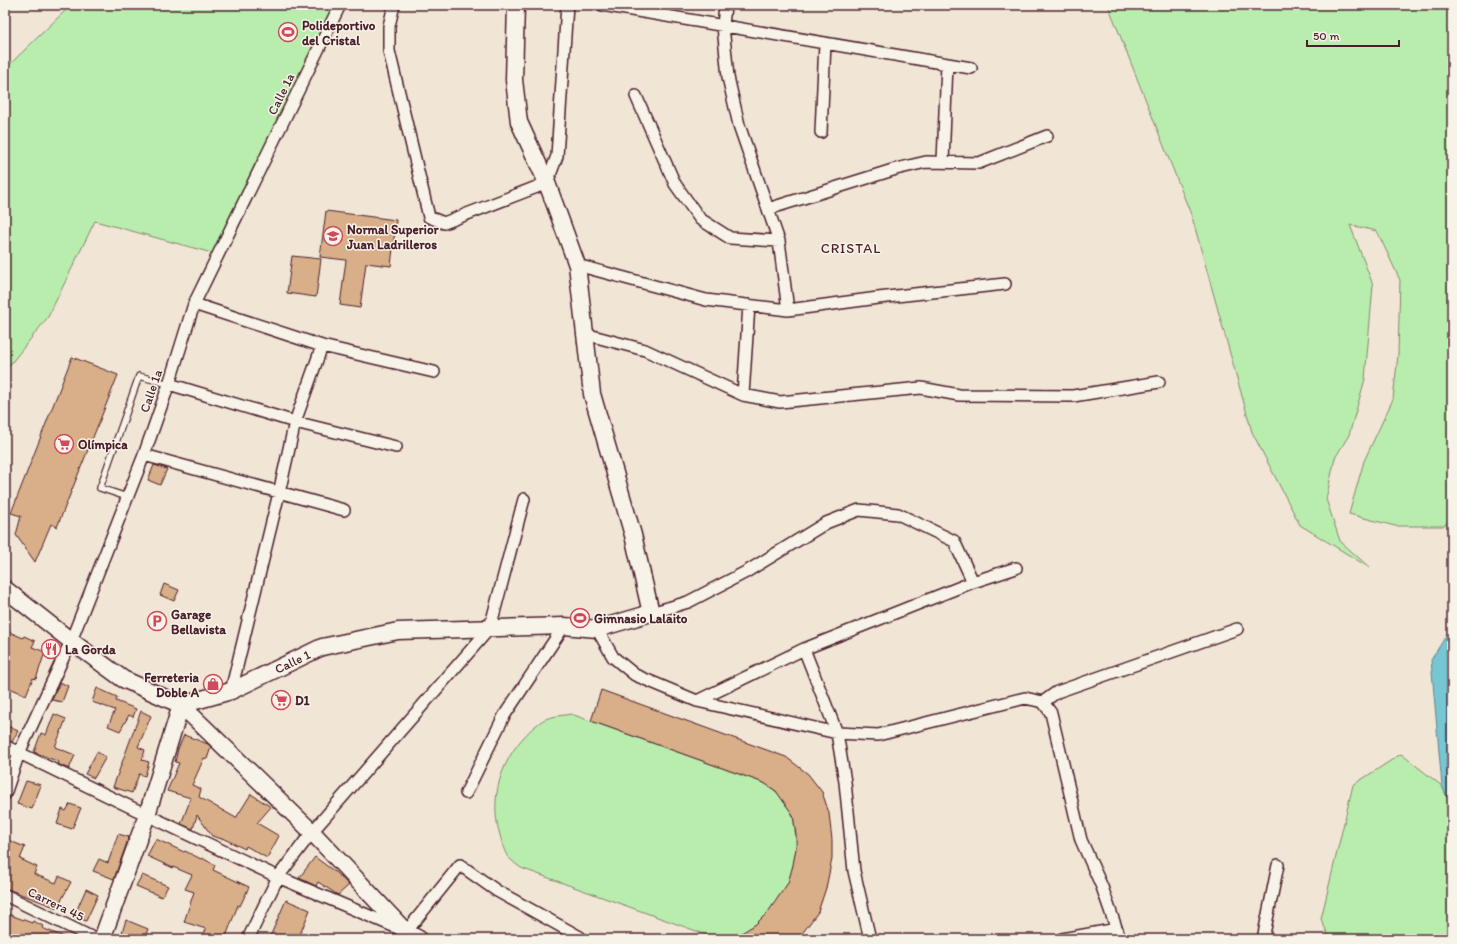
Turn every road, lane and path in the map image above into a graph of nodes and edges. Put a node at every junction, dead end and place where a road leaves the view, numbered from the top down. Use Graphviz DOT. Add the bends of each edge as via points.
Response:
graph roads {
  1 [pos="340,5"];
  2 [pos="394,5"];
  3 [pos="516,5"];
  4 [pos="567,5"];
  5 [pos="602,5"];
  6 [pos="725,5"];
  7 [pos="723,26"];
  8 [pos="825,44"];
  9 [pos="947,64"];
  10 [pos="971,68"];
  11 [pos="636,96"];
  12 [pos="821,132"];
  13 [pos="1047,136"];
  14 [pos="943,162"];
  15 [pos="547,183"];
  16 [pos="768,209"];
  17 [pos="779,241"];
  18 [pos="577,265"];
  19 [pos="1005,284"];
  20 [pos="194,304"];
  21 [pos="749,305"];
  22 [pos="788,310"];
  23 [pos="585,334"];
  24 [pos="322,346"];
  25 [pos="434,372"];
  26 [pos="1159,382"];
  27 [pos="169,384"];
  28 [pos="743,395"];
  29 [pos="295,422"];
  30 [pos="396,447"];
  31 [pos="144,455"];
  32 [pos="279,493"];
  33 [pos="127,497"];
  34 [pos="524,499"];
  35 [pos="344,510"];
  36 [pos="1016,568"];
  37 [pos="973,582"];
  38 [pos="5,589"];
  39 [pos="651,613"];
  40 [pos="564,626"];
  41 [pos="490,628"];
  42 [pos="597,629"];
  43 [pos="1237,629"];
  44 [pos="71,641"];
  45 [pos="804,649"];
  46 [pos="231,691"];
  47 [pos="697,701"];
  48 [pos="1043,702"];
  49 [pos="181,705"];
  50 [pos="837,733"];
  51 [pos="5,746"];
  52 [pos="19,753"];
  53 [pos="466,793"];
  54 [pos="5,794"];
  55 [pos="147,815"];
  56 [pos="312,832"];
  57 [pos="1278,865"];
  58 [pos="278,877"];
  59 [pos="5,895"];
  60 [pos="1118,934"];
  61 [pos="409,937"];
  62 [pos="580,937"];
  63 [pos="95,939"];
  64 [pos="102,939"];
  65 [pos="248,939"];
  66 [pos="870,939"];
  67 [pos="1062,939"];
  68 [pos="1263,939"];
  1 -- 20 [label="street, Calle 1a"];
  2 -- 15 [label="street" via="389,26 389,52 429,217 444,223"];
  3 -- 15 [label="main road" via="514,80 519,122"];
  4 -- 15 [label="street" via="557,156"];
  5 -- 7 [label="street"];
  6 -- 7 [label="street"];
  7 -- 8 [label="street"];
  7 -- 16 [label="street" via="728,77 739,125"];
  8 -- 9 [label="street"];
  8 -- 12 [label="street"];
  9 -- 10 [label="street"];
  9 -- 14 [label="street"];
  11 -- 17 [label="street" via="675,184 700,219 730,238"];
  13 -- 14 [label="street" via="979,164"];
  14 -- 16 [label="street" via="926,162 896,169"];
  15 -- 18 [label="main road"];
  16 -- 17 [label="street"];
  17 -- 22 [label="street"];
  18 -- 21 [label="street" via="706,300"];
  18 -- 23 [label="main road"];
  19 -- 22 [label="street"];
  20 -- 24 [label="street"];
  20 -- 27 [label="street, Calle 1a"];
  21 -- 22 [label="street"];
  21 -- 28 [label="street"];
  23 -- 28 [label="street" via="645,350"];
  23 -- 39 [label="main road" via="592,394 633,535"];
  24 -- 25 [label="street"];
  24 -- 29 [label="street"];
  26 -- 28 [label="street" via="1073,396 959,394 921,388 780,402"];
  27 -- 29 [label="street"];
  27 -- 31 [label="street, Calle 1a"];
  27 -- 33 [label="lane" via="139,376 100,488"];
  29 -- 30 [label="street"];
  29 -- 32 [label="street"];
  31 -- 32 [label="street"];
  31 -- 33 [label="street, Calle 1a"];
  32 -- 35 [label="street"];
  32 -- 46 [label="street"];
  33 -- 44 [label="street, Calle 1a"];
  34 -- 41 [label="street"];
  36 -- 37 [label="street"];
  37 -- 39 [label="street" via="954,542 898,514 859,510 826,523 746,572 688,602"];
  37 -- 45 [label="street"];
  38 -- 44 [label="main road"];
  39 -- 42 [label="main road, Calle 1"];
  40 -- 41 [label="main road, Calle 1"];
  40 -- 42 [label="main road, Calle 1"];
  40 -- 53 [label="street" via="504,716"];
  41 -- 46 [label="main road, Calle 1" via="398,631 322,647"];
  41 -- 56 [label="street"];
  42 -- 47 [label="street" via="613,657 635,675"];
  43 -- 48 [label="street" via="1057,692"];
  44 -- 49 [label="main road" via="123,679"];
  44 -- 52 [label="street, Calle 1a"];
  45 -- 47 [label="street"];
  45 -- 50 [label="street"];
  46 -- 49 [label="main road, Calle 1"];
  47 -- 50 [label="street"];
  48 -- 50 [label="street" via="1025,698 878,735"];
  48 -- 60 [label="street" via="1052,713 1082,840"];
  49 -- 55 [label="main road"];
  49 -- 56 [label="main road"];
  50 -- 66 [label="street" via="854,871"];
  51 -- 52 [label="street"];
  52 -- 54 [label="street, Calle 1a"];
  52 -- 55 [label="street"];
  55 -- 58 [label="street"];
  55 -- 64 [label="main road"];
  56 -- 58 [label="street"];
  56 -- 61 [label="main road"];
  57 -- 68 [label="street"];
  58 -- 61 [label="street"];
  58 -- 65 [label="street"];
  59 -- 63 [label="street, Carrera 45"];
  60 -- 67 [label="street"];
  61 -- 62 [label="street" via="460,865 497,891"];
}
